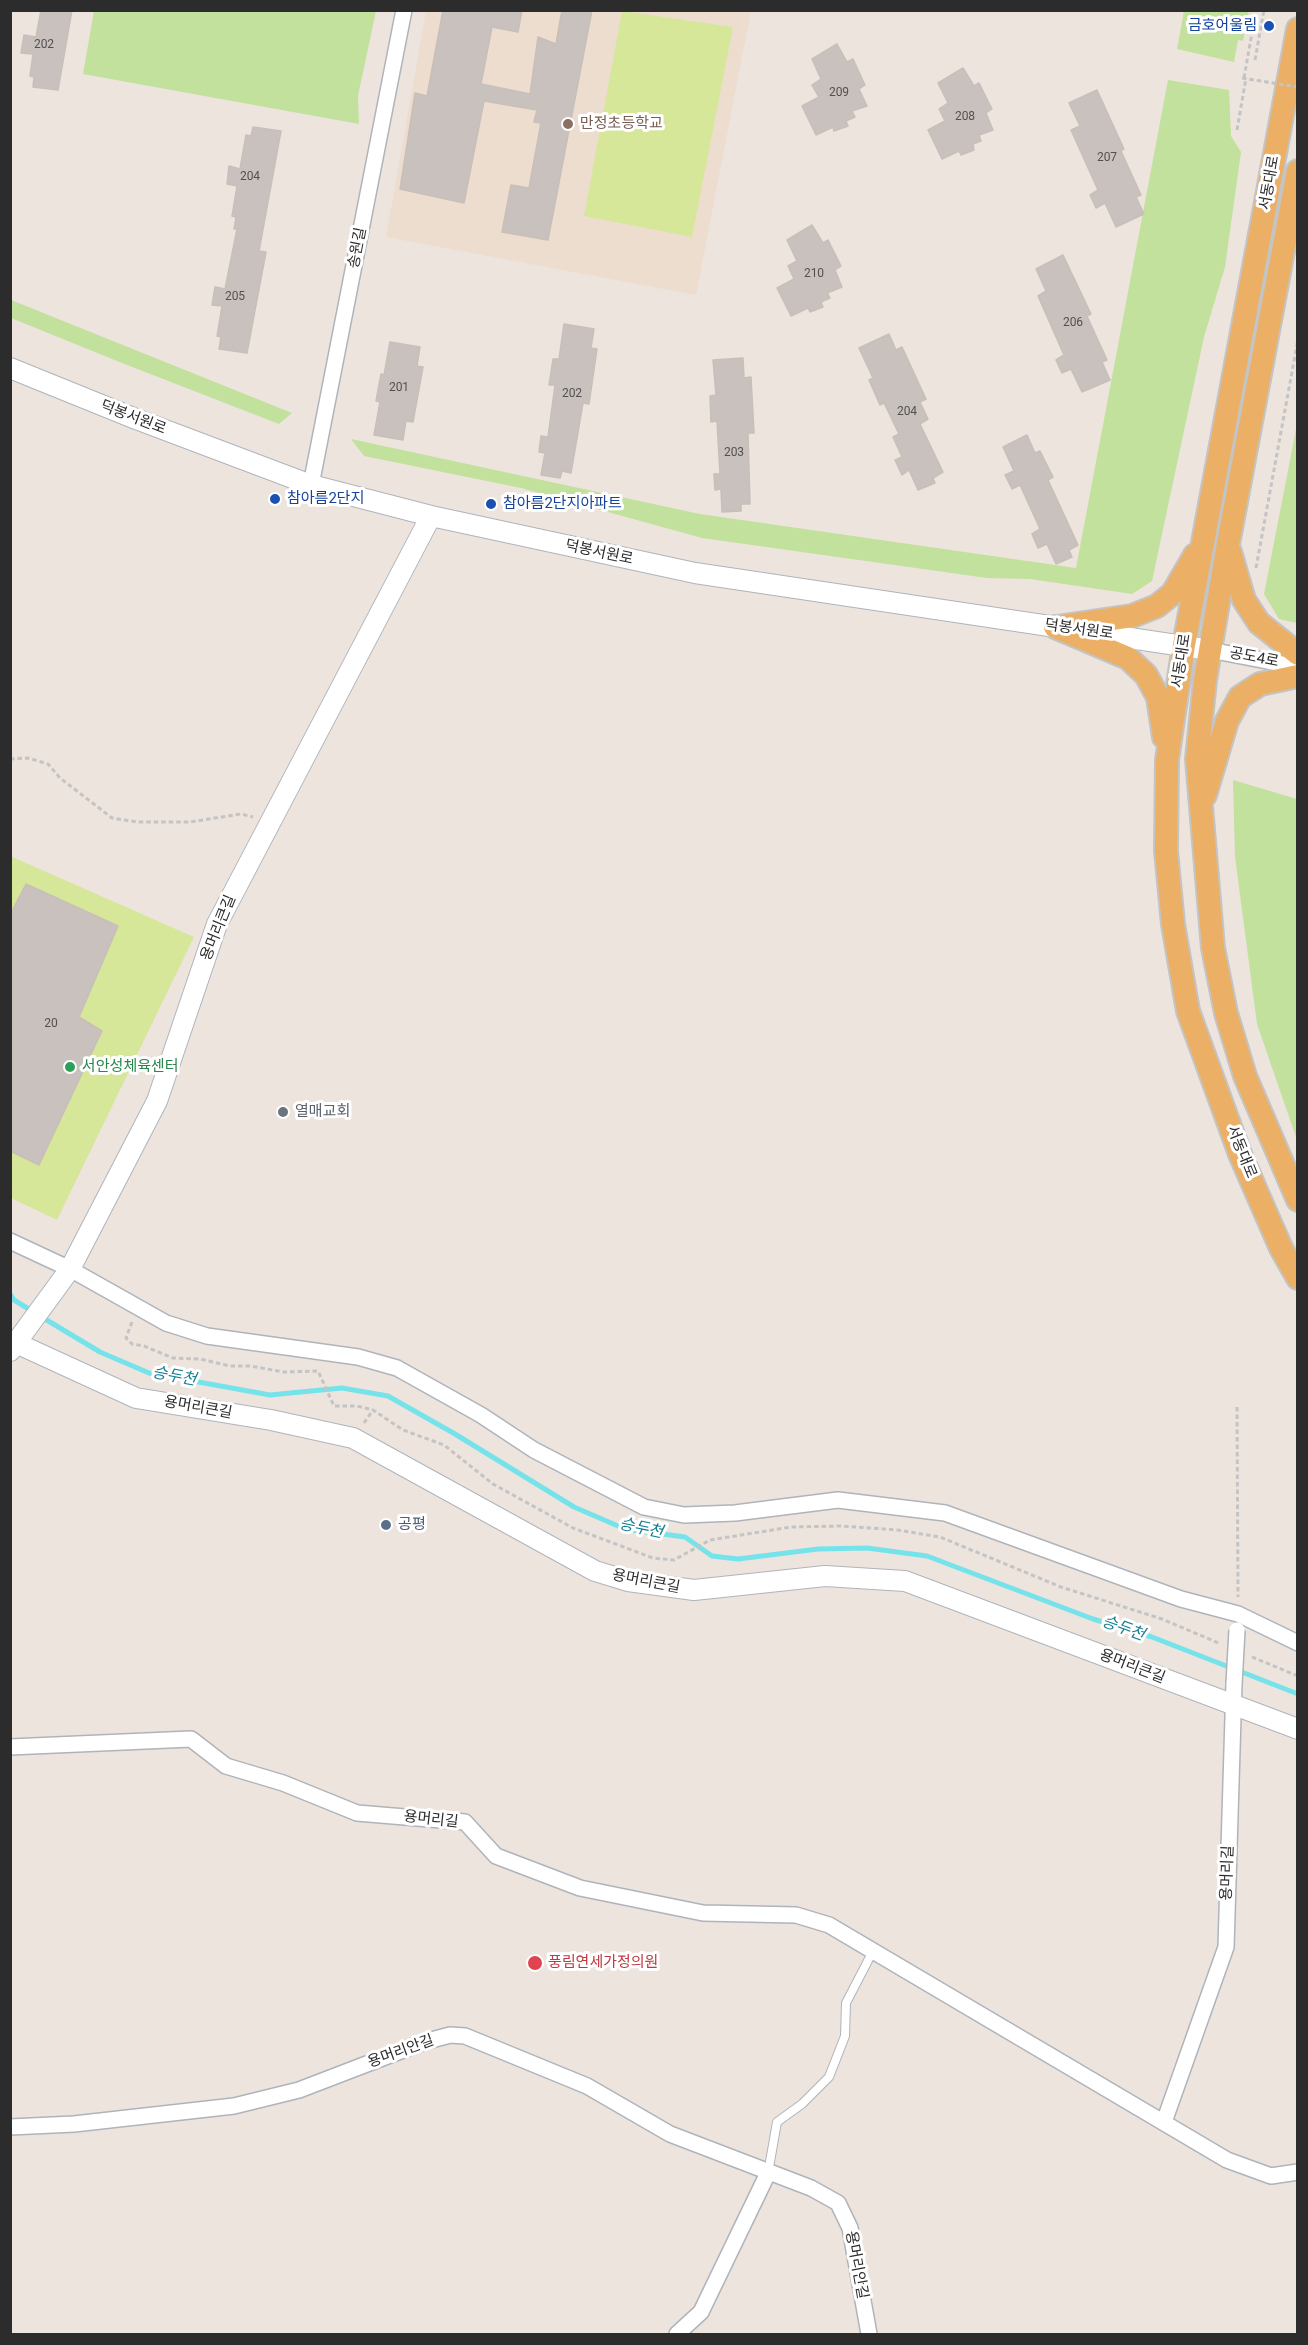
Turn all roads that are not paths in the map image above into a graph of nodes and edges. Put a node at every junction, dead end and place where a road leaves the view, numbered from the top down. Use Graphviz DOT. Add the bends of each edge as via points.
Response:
graph roads {
  1 [pos="404,10"];
  2 [pos="1298,29"];
  3 [pos="1298,171"];
  4 [pos="10,368"];
  5 [pos="312,485"];
  6 [pos="431,516"];
  7 [pos="1205,537"];
  8 [pos="1228,544"];
  9 [pos="1055,627"];
  10 [pos="1184,645"];
  11 [pos="1210,650"];
  12 [pos="1298,654"];
  13 [pos="1298,667"];
  14 [pos="1298,676"];
  15 [pos="1167,760"];
  16 [pos="1200,810"];
  17 [pos="1298,1200"];
  18 [pos="10,1241"];
  19 [pos="67,1274"];
  20 [pos="1298,1278"];
  21 [pos="12,1344"];
  22 [pos="1238,1614"];
  23 [pos="1298,1643"];
  24 [pos="1233,1705"];
  25 [pos="1298,1730"];
  26 [pos="10,1747"];
  27 [pos="873,1951"];
  28 [pos="1164,2122"];
  29 [pos="10,2127"];
  30 [pos="1298,2172"];
  31 [pos="768,2173"];
  32 [pos="677,2334"];
  33 [pos="869,2334"];
  1 -- 5 [label="street, 송원길"];
  2 -- 7 [label="main road, 서동대로"];
  3 -- 8 [label="main road, 서동대로"];
  4 -- 5 [label="street, 덕봉서원로"];
  5 -- 6 [label="street, 덕봉서원로"];
  6 -- 9 [label="street, 덕봉서원로" via="695,573"];
  6 -- 19 [label="street, 용머리큰길" via="217,924 157,1101"];
  7 -- 9 [label="main road" via="1173,593 1157,606 1132,616"];
  7 -- 10 [label="main road, 서동대로"];
  8 -- 11 [label="main road, 서동대로"];
  8 -- 12 [label="main road" via="1244,600 1259,623"];
  9 -- 10 [label="street, 덕봉서원로"];
  9 -- 15 [label="main road" via="1128,658 1146,675 1158,697"];
  10 -- 11 [label="street, 덕봉서원로"];
  10 -- 15 [label="main road, 서동대로"];
  11 -- 13 [label="street, 공도4로"];
  11 -- 16 [label="main road, 서동대로" via="1197,759"];
  14 -- 16 [label="main road" via="1260,684 1240,698 1227,721"];
  15 -- 20 [label="main road, 서동대로" via="1166,851 1173,924 1188,1011 1240,1154"];
  16 -- 17 [label="main road, 서동대로" via="1213,948 1226,1013 1245,1076"];
  18 -- 19 [label="street"];
  19 -- 21 [label="street, 용머리큰길" via="30,1327"];
  19 -- 22 [label="street" via="166,1323 207,1336 358,1357 397,1368 481,1414 534,1450 644,1507 684,1515 838,1500 945,1513 1181,1599"];
  21 -- 24 [label="street, 용머리큰길" via="136,1398 353,1438 595,1571 628,1581 694,1590 825,1576 905,1581"];
  22 -- 23 [label="street"];
  22 -- 24 [label="street, 용머리길, bridge"];
  24 -- 25 [label="street, 용머리큰길"];
  24 -- 28 [label="street, 용머리길" via="1226,1947"];
  26 -- 27 [label="street, 용머리길" via="191,1739 226,1766 283,1783 357,1813 465,1822 496,1856 580,1888 703,1913 796,1915 828,1925"];
  27 -- 28 [label="street, 용머리길"];
  27 -- 31 [label="lane" via="846,2003 845,2036 829,2077 777,2122"];
  28 -- 30 [label="street, 용머리길" via="1227,2160 1271,2176"];
  29 -- 31 [label="street, 용머리안길" via="234,2106 299,2090 450,2035 465,2036 587,2086 670,2134"];
  31 -- 32 [label="street" via="701,2312"];
  31 -- 33 [label="street, 용머리안길" via="811,2188 838,2203 850,2228"];
}
